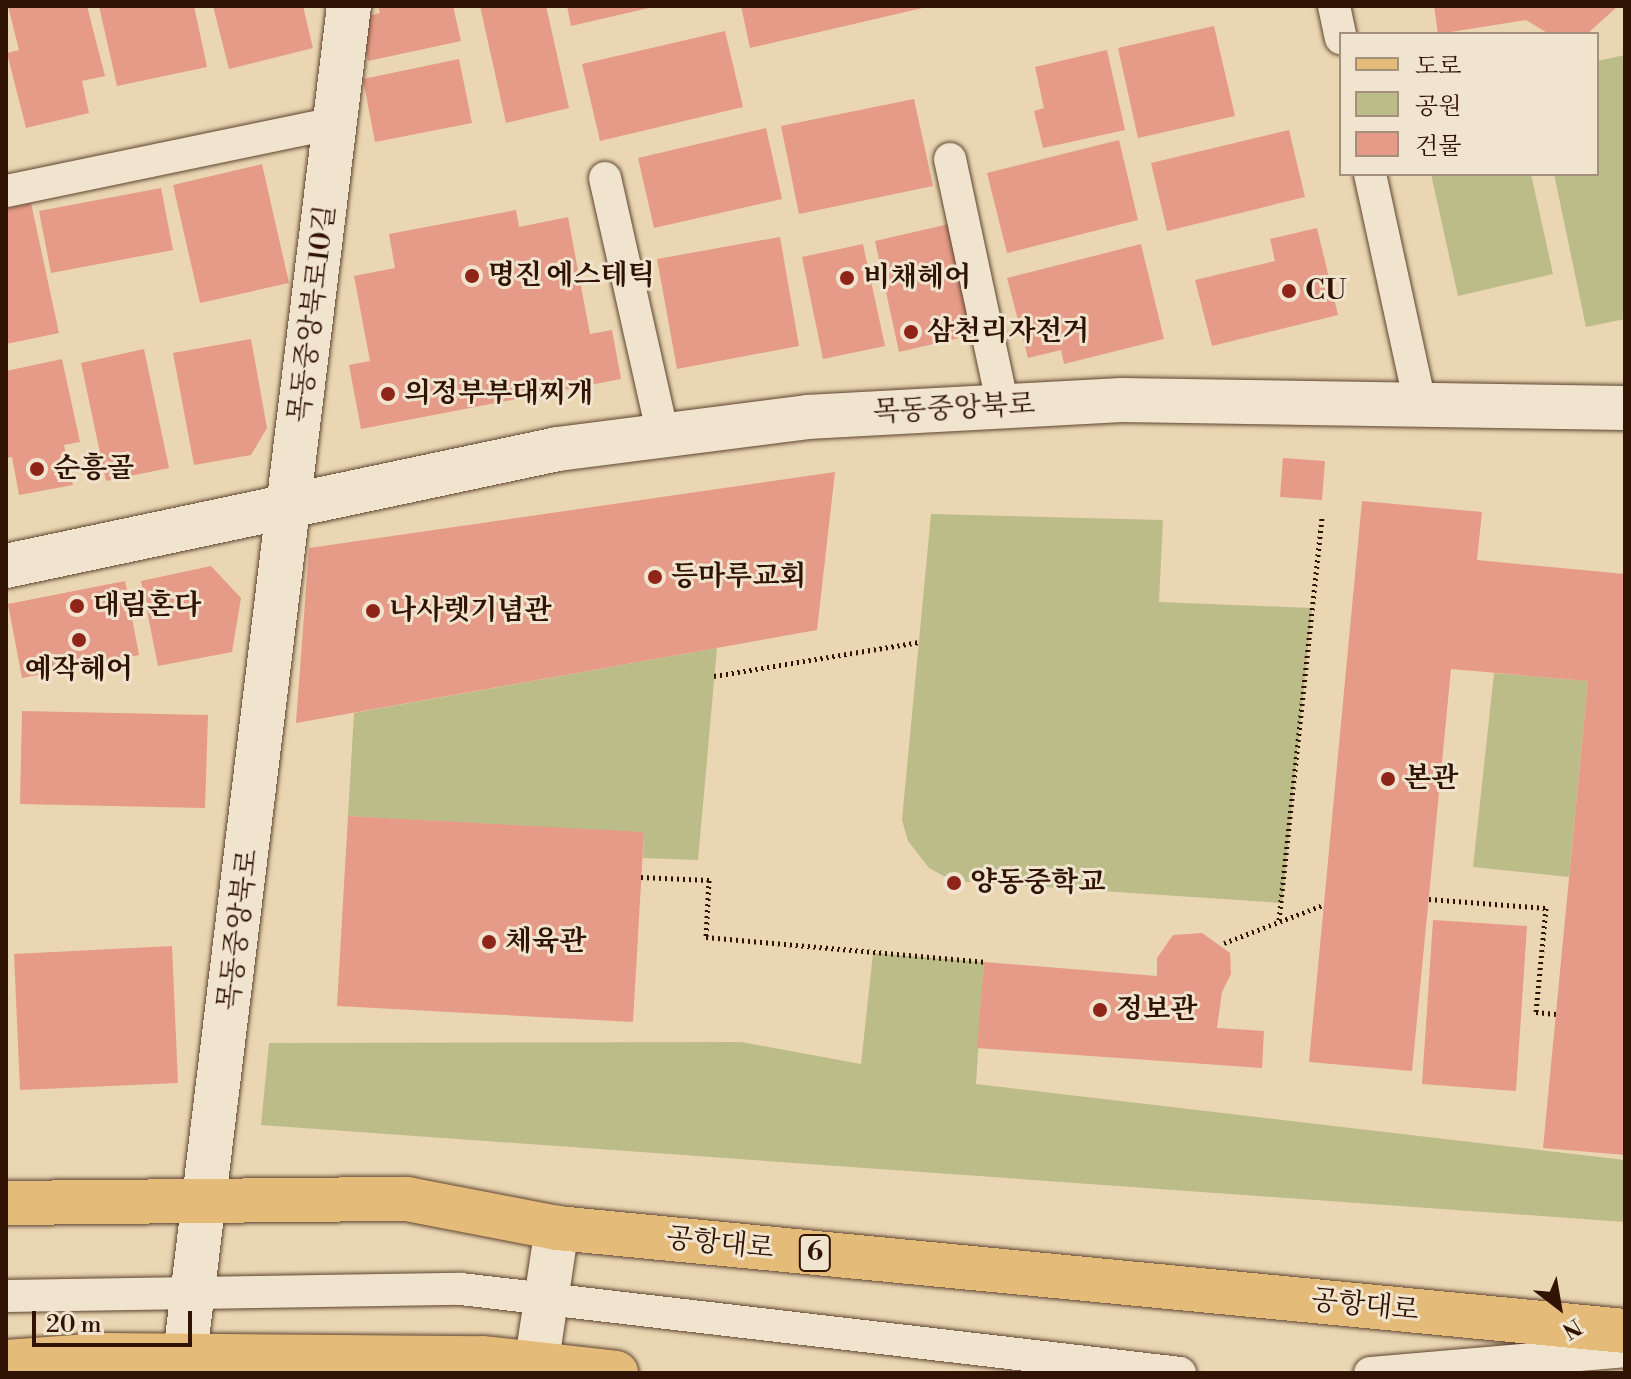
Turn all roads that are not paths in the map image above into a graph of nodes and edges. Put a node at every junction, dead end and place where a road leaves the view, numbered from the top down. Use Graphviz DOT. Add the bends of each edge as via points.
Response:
graph roads {
  1 [pos="349,6"];
  2 [pos="1334,6"];
  3 [pos="1340,32"];
  4 [pos="335,123"];
  5 [pos="950,159"];
  6 [pos="1370,176"];
  7 [pos="605,178"];
  8 [pos="6,191"];
  9 [pos="1420,404"];
  10 [pos="1003,406"];
  11 [pos="1625,408"];
  12 [pos="663,435"];
  13 [pos="290,504"];
  14 [pos="6,566"];
  15 [pos="206,1202"];
  16 [pos="6,1203"];
  17 [pos="557,1228"];
  18 [pos="194,1293"];
  19 [pos="6,1296"];
  20 [pos="547,1296"];
  21 [pos="1625,1331"];
  22 [pos="1625,1351"];
  23 [pos="185,1355"];
  24 [pos="6,1362"];
  25 [pos="536,1368"];
  26 [pos="616,1373"];
  27 [pos="1180,1373"];
  28 [pos="1370,1373"];
  1 -- 4 [label="street, 목동중앙북로10길"];
  2 -- 3 [label="lane"];
  4 -- 8 [label="lane"];
  4 -- 13 [label="street, 목동중앙북로10길"];
  5 -- 10 [label="lane"];
  6 -- 9 [label="lane"];
  7 -- 12 [label="lane"];
  9 -- 10 [label="street, 목동중앙북로" via="1122,400"];
  9 -- 11 [label="street, 목동중앙북로"];
  10 -- 12 [label="street, 목동중앙북로" via="807,417"];
  12 -- 13 [label="street, 목동중앙북로" via="558,449"];
  13 -- 14 [label="street, 목동중앙북로"];
  13 -- 15 [label="street, 목동중앙북로"];
  15 -- 16 [label="main road, 공항대로 / 6"];
  15 -- 17 [label="main road, 공항대로 / 6" via="407,1199"];
  15 -- 18 [label="street, 목동중앙북로"];
  17 -- 20 [label="street"];
  17 -- 21 [label="main road, 공항대로 / 6"];
  18 -- 19 [label="lane"];
  18 -- 20 [label="lane" via="461,1289"];
  18 -- 23 [label="street, 목동중앙북로"];
  20 -- 25 [label="street"];
  20 -- 27 [label="lane"];
  22 -- 28 [label="lane"];
  23 -- 24 [label="main road"];
  23 -- 25 [label="main road" via="483,1358"];
  25 -- 26 [label="main road"];
}
